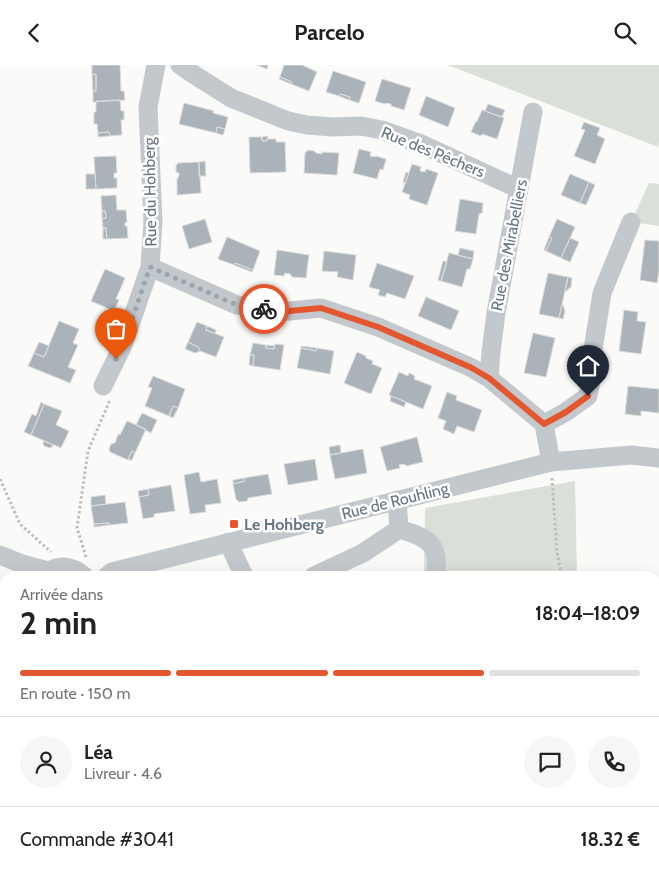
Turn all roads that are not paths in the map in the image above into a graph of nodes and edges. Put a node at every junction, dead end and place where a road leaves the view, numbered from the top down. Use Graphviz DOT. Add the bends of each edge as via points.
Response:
graph roads {
  1 [pos="156,65"];
  2 [pos="180,65"];
  3 [pos="533,112"];
  4 [pos="519,189"];
  5 [pos="631,221"];
  6 [pos="150,267"];
  7 [pos="489,378"];
  8 [pos="103,386"];
  9 [pos="544,424"];
  10 [pos="659,458"];
  11 [pos="551,462"];
  12 [pos="397,500"];
  13 [pos="399,529"];
  14 [pos="228,542"];
  15 [pos="0,555"];
  16 [pos="40,571"];
  17 [pos="49,571"];
  18 [pos="73,571"];
  19 [pos="121,571"];
  20 [pos="242,571"];
  21 [pos="325,571"];
  22 [pos="435,571"];
  1 -- 6 [label="street, Rue du Hohberg" via="148,107 153,222"];
  2 -- 4 [label="street, Rue des Pêchers" via="231,98 288,121 382,130 421,144"];
  3 -- 4 [label="street, Rue des Mirabelliers"];
  4 -- 7 [label="street, Rue des Mirabelliers" via="496,313"];
  5 -- 9 [label="street" via="602,293 588,396"];
  6 -- 7 [label="street, Rue du Hohberg" via="237,305 279,312 321,308 378,327"];
  6 -- 8 [label="street" via="123,345"];
  7 -- 9 [label="street, Rue du Hohberg"];
  9 -- 11 [label="street"];
  10 -- 11 [label="street, Rue de Rouhling" via="631,455"];
  11 -- 12 [label="street, Rue de Rouhling"];
  12 -- 13 [label="street"];
  12 -- 14 [label="street, Rue de Rouhling"];
  13 -- 21 [label="street" via="363,553"];
  13 -- 22 [label="street" via="427,540 436,554"];
  14 -- 19 [label="street, Rue de Rouhling"];
  14 -- 20 [label="street"];
  15 -- 16 [label="street"];
  17 -- 18 [label="street" via="58,567"];
}
